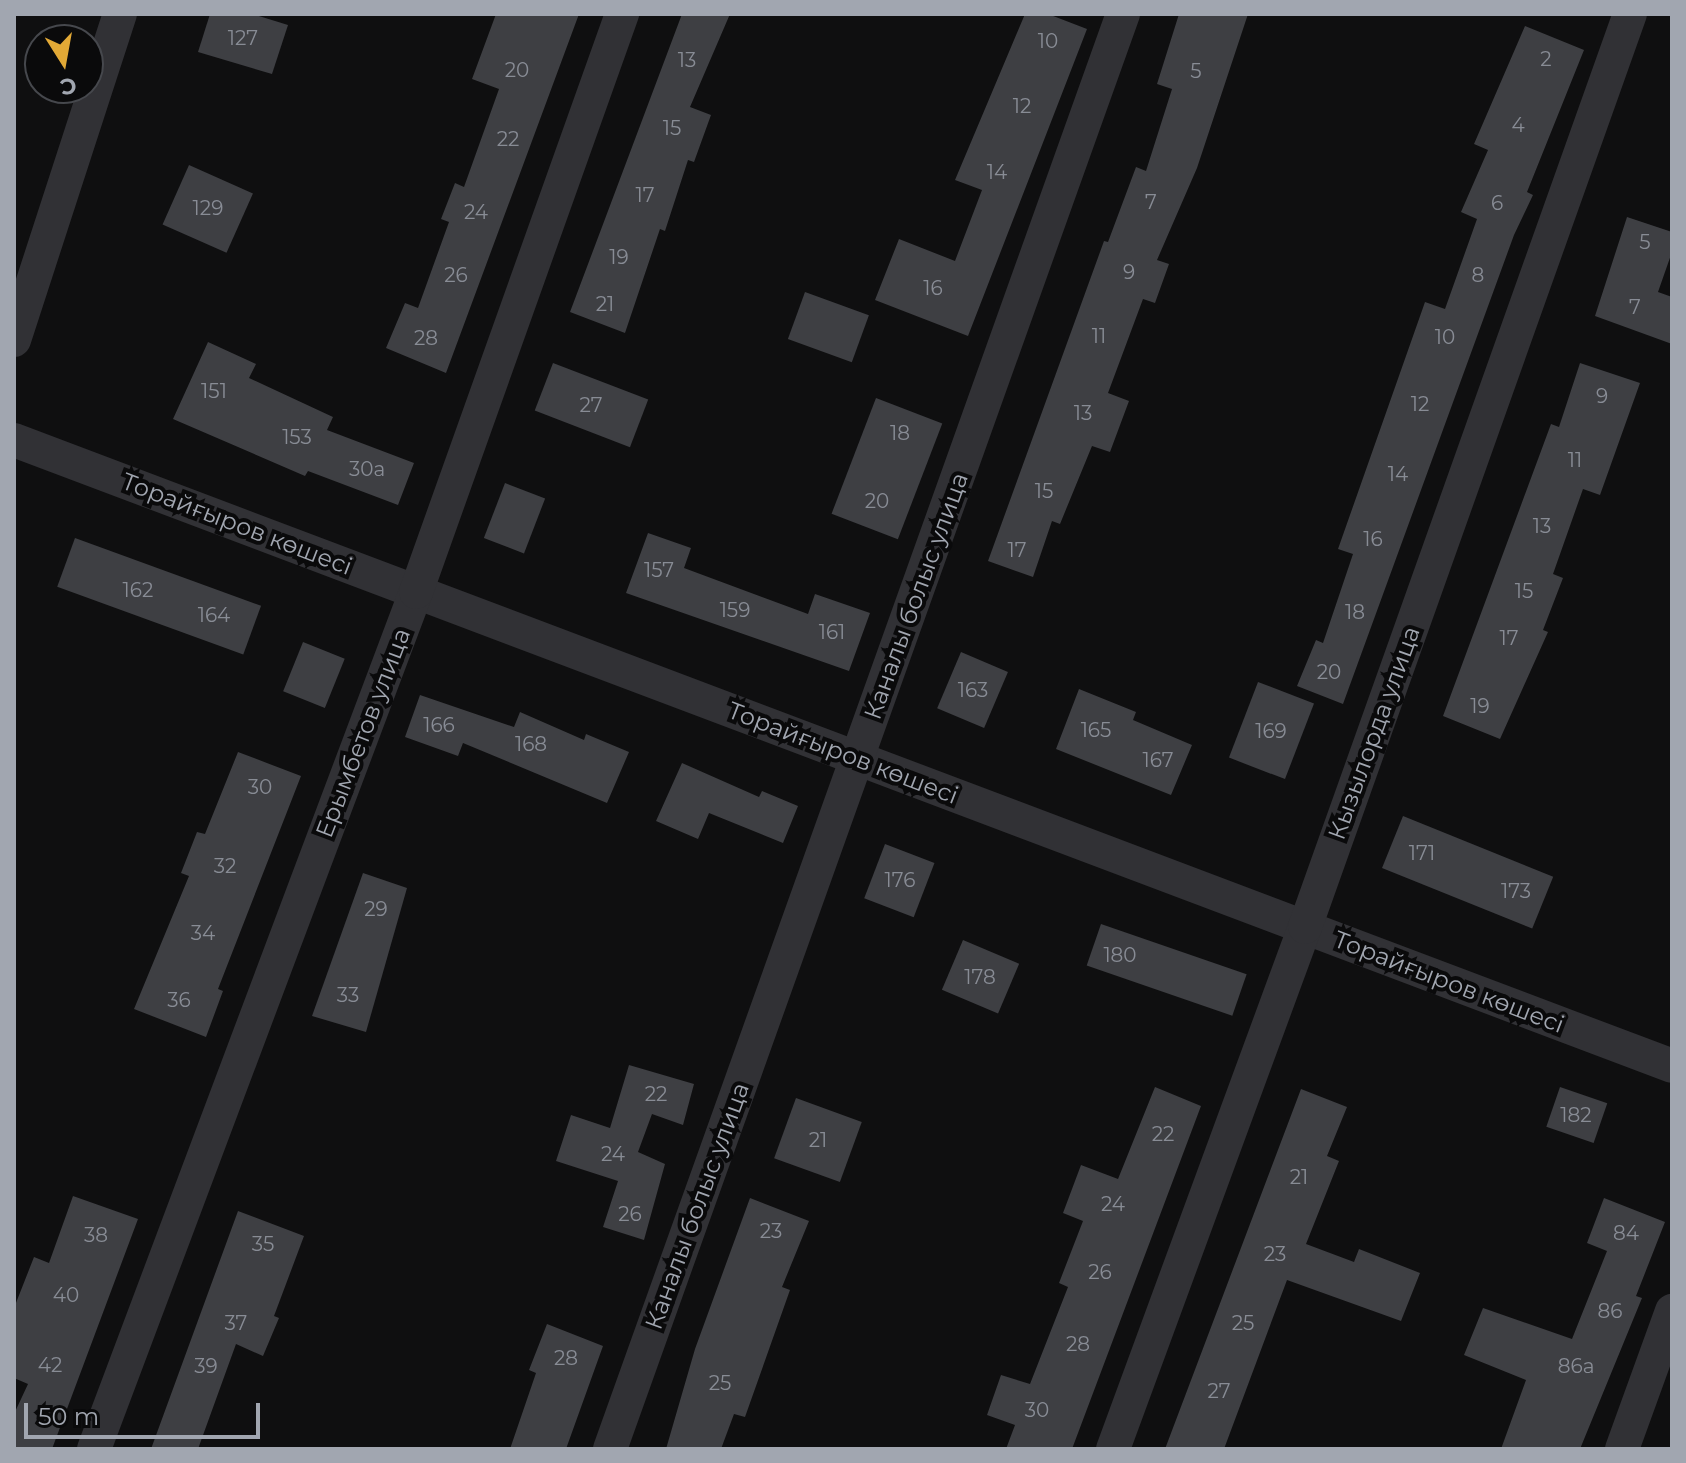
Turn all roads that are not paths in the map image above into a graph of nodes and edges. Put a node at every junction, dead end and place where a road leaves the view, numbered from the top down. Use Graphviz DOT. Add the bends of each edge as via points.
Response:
graph roads {
  1 [pos="120,14"];
  2 [pos="622,14"];
  3 [pos="1123,14"];
  4 [pos="1630,14"];
  5 [pos="14,340"];
  6 [pos="14,440"];
  7 [pos="416,592"];
  8 [pos="858,758"];
  9 [pos="1305,927"];
  10 [pos="1672,1066"];
  11 [pos="1672,1311"];
  12 [pos="94,1449"];
  13 [pos="610,1449"];
  14 [pos="1113,1449"];
  15 [pos="1622,1449"];
  1 -- 5 [label="street"];
  2 -- 7 [label="street, Ерымбетов улица"];
  3 -- 8 [label="street, Каналы болыс улица"];
  4 -- 9 [label="street, Кызылорда улица"];
  6 -- 7 [label="street, Торайғыров көшесі"];
  7 -- 8 [label="street, Торайғыров көшесі"];
  7 -- 12 [label="street, Ерымбетов улица"];
  8 -- 9 [label="street, Торайғыров көшесі"];
  8 -- 13 [label="street, Каналы болыс улица"];
  9 -- 10 [label="street, Торайғыров көшесі"];
  9 -- 14 [label="street, Кызылорда улица"];
  11 -- 15 [label="street"];
}
